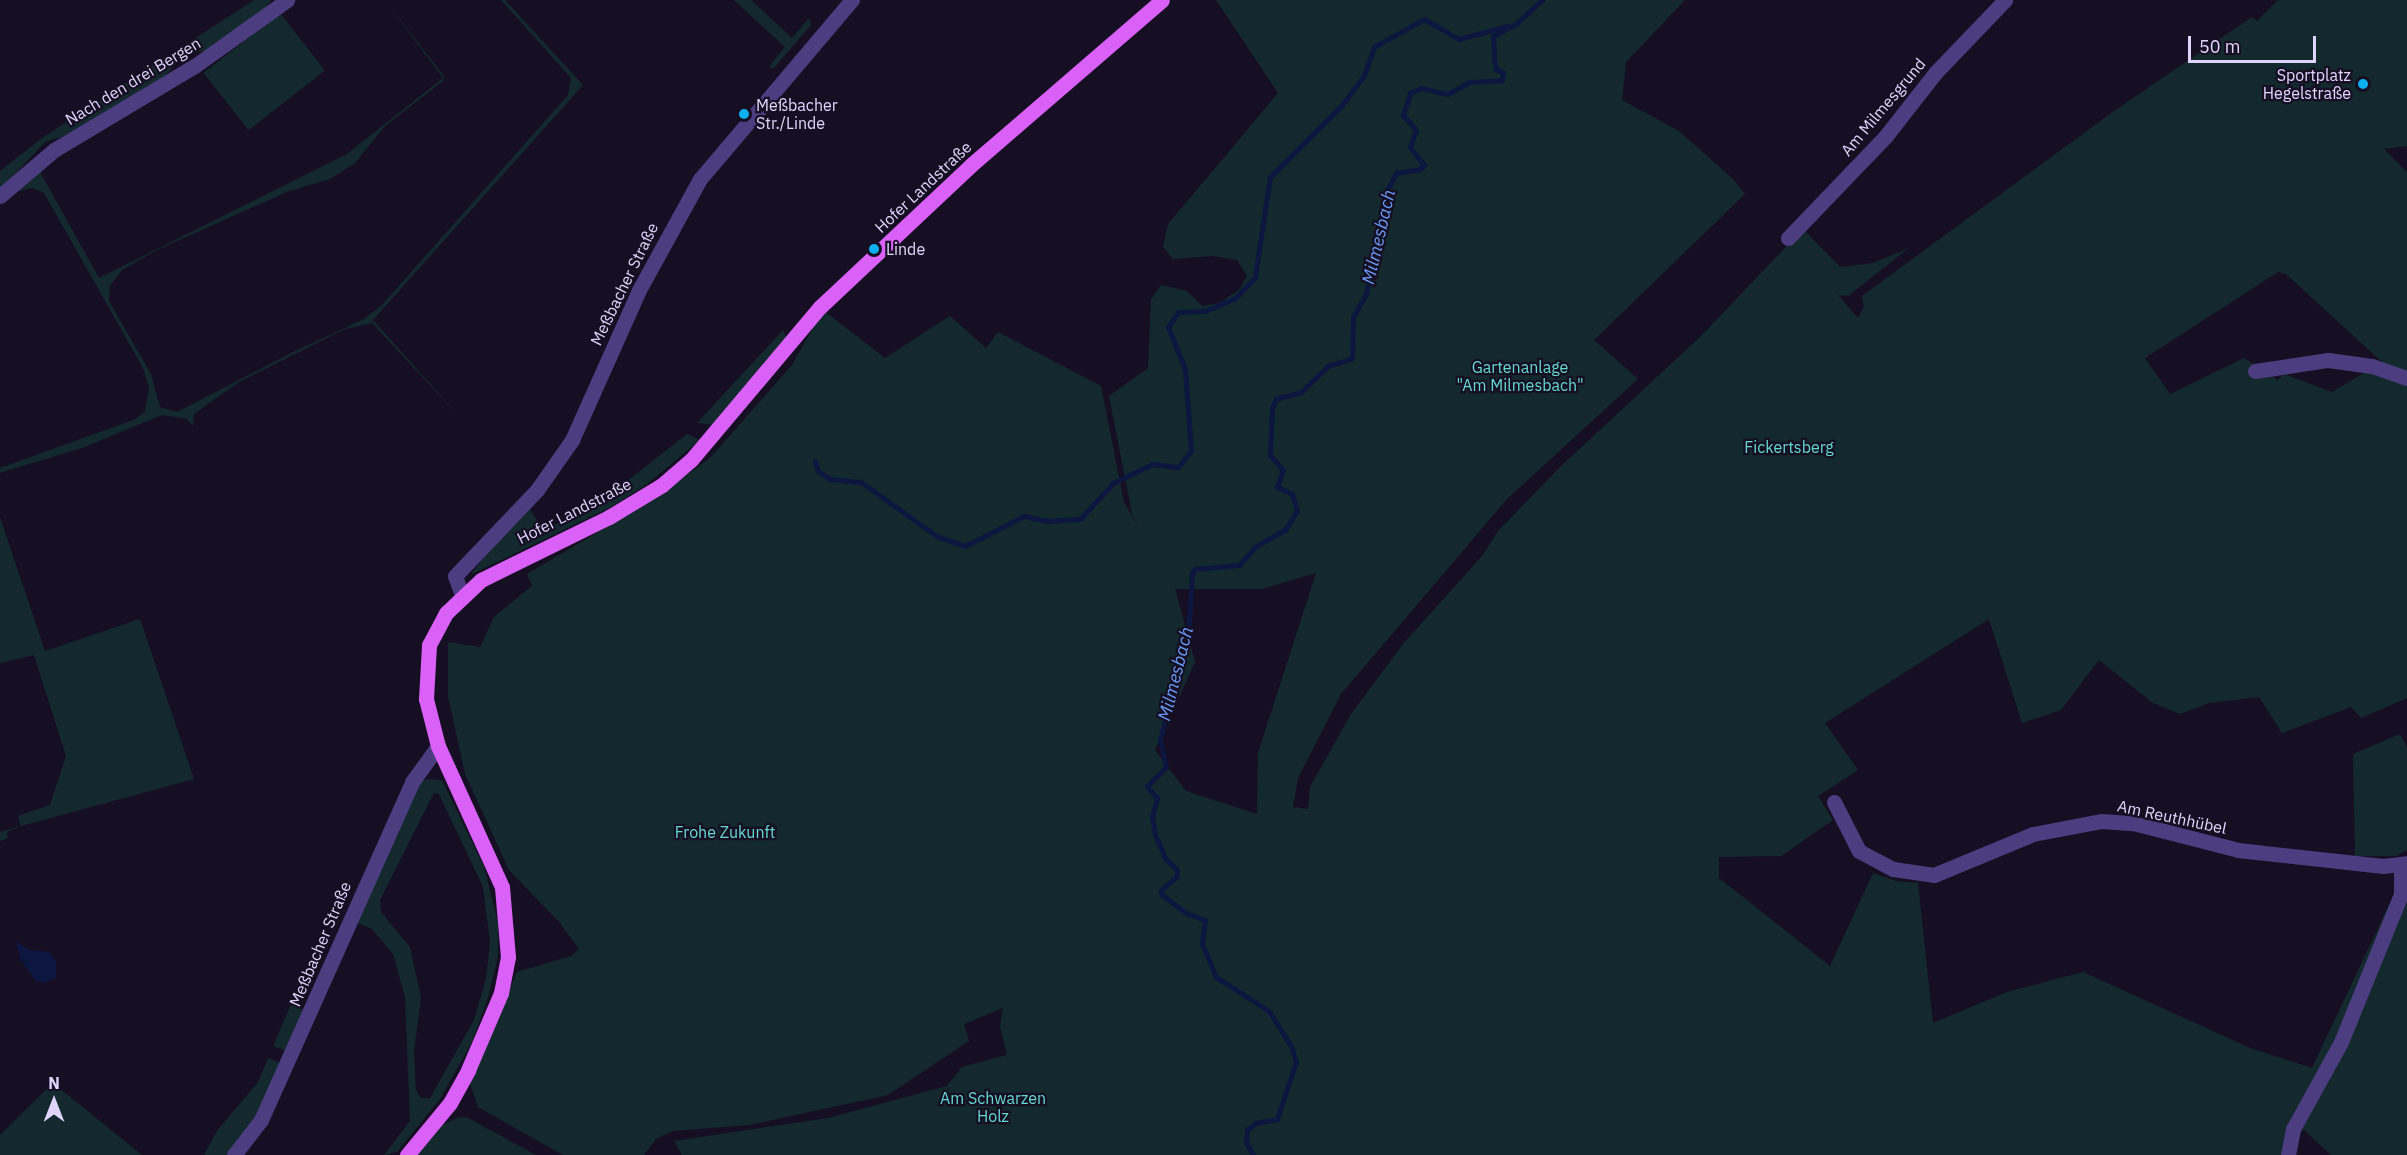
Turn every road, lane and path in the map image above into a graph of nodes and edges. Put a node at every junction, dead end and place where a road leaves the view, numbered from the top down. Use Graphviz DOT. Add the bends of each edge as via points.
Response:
graph roads {
  1 [pos="287,0"];
  2 [pos="852,0"];
  3 [pos="1162,0"];
  4 [pos="2005,0"];
  5 [pos="0,196"];
  6 [pos="1788,238"];
  7 [pos="2255,371"];
  8 [pos="2407,378"];
  9 [pos="462,595"];
  10 [pos="438,746"];
  11 [pos="1834,802"];
  12 [pos="2404,864"];
  13 [pos="234,1155"];
  14 [pos="407,1155"];
  15 [pos="2288,1155"];
  1 -- 5 [label="street, Nach den drei Bergen" via="196,65 54,150"];
  2 -- 9 [label="street, Meßbacher Straße" via="700,179 639,290 572,440 537,490 455,576"];
  3 -- 9 [label="main road, Hofer Landstraße" via="971,165 820,307 684,466 662,485 609,517 519,559"];
  4 -- 6 [label="street, Am Milmesgrund" via="1936,72 1885,137"];
  7 -- 8 [label="street" via="2328,360 2372,366"];
  9 -- 10 [label="main road, Hofer Landstraße" via="437,627 428,654 426,699"];
  10 -- 13 [label="street, Meßbacher Straße" via="412,782 261,1120"];
  10 -- 14 [label="main road, Hofer Landstraße" via="502,887 508,957 501,993 468,1070 450,1103"];
  11 -- 12 [label="street, Am Reuthhübel" via="1859,851 1893,869 1934,875 2033,834 2101,821 2143,825 2238,850 2383,866"];
  12 -- 15 [label="street, Am Reuthhübel" via="2402,894 2341,1042 2293,1130"];
}
